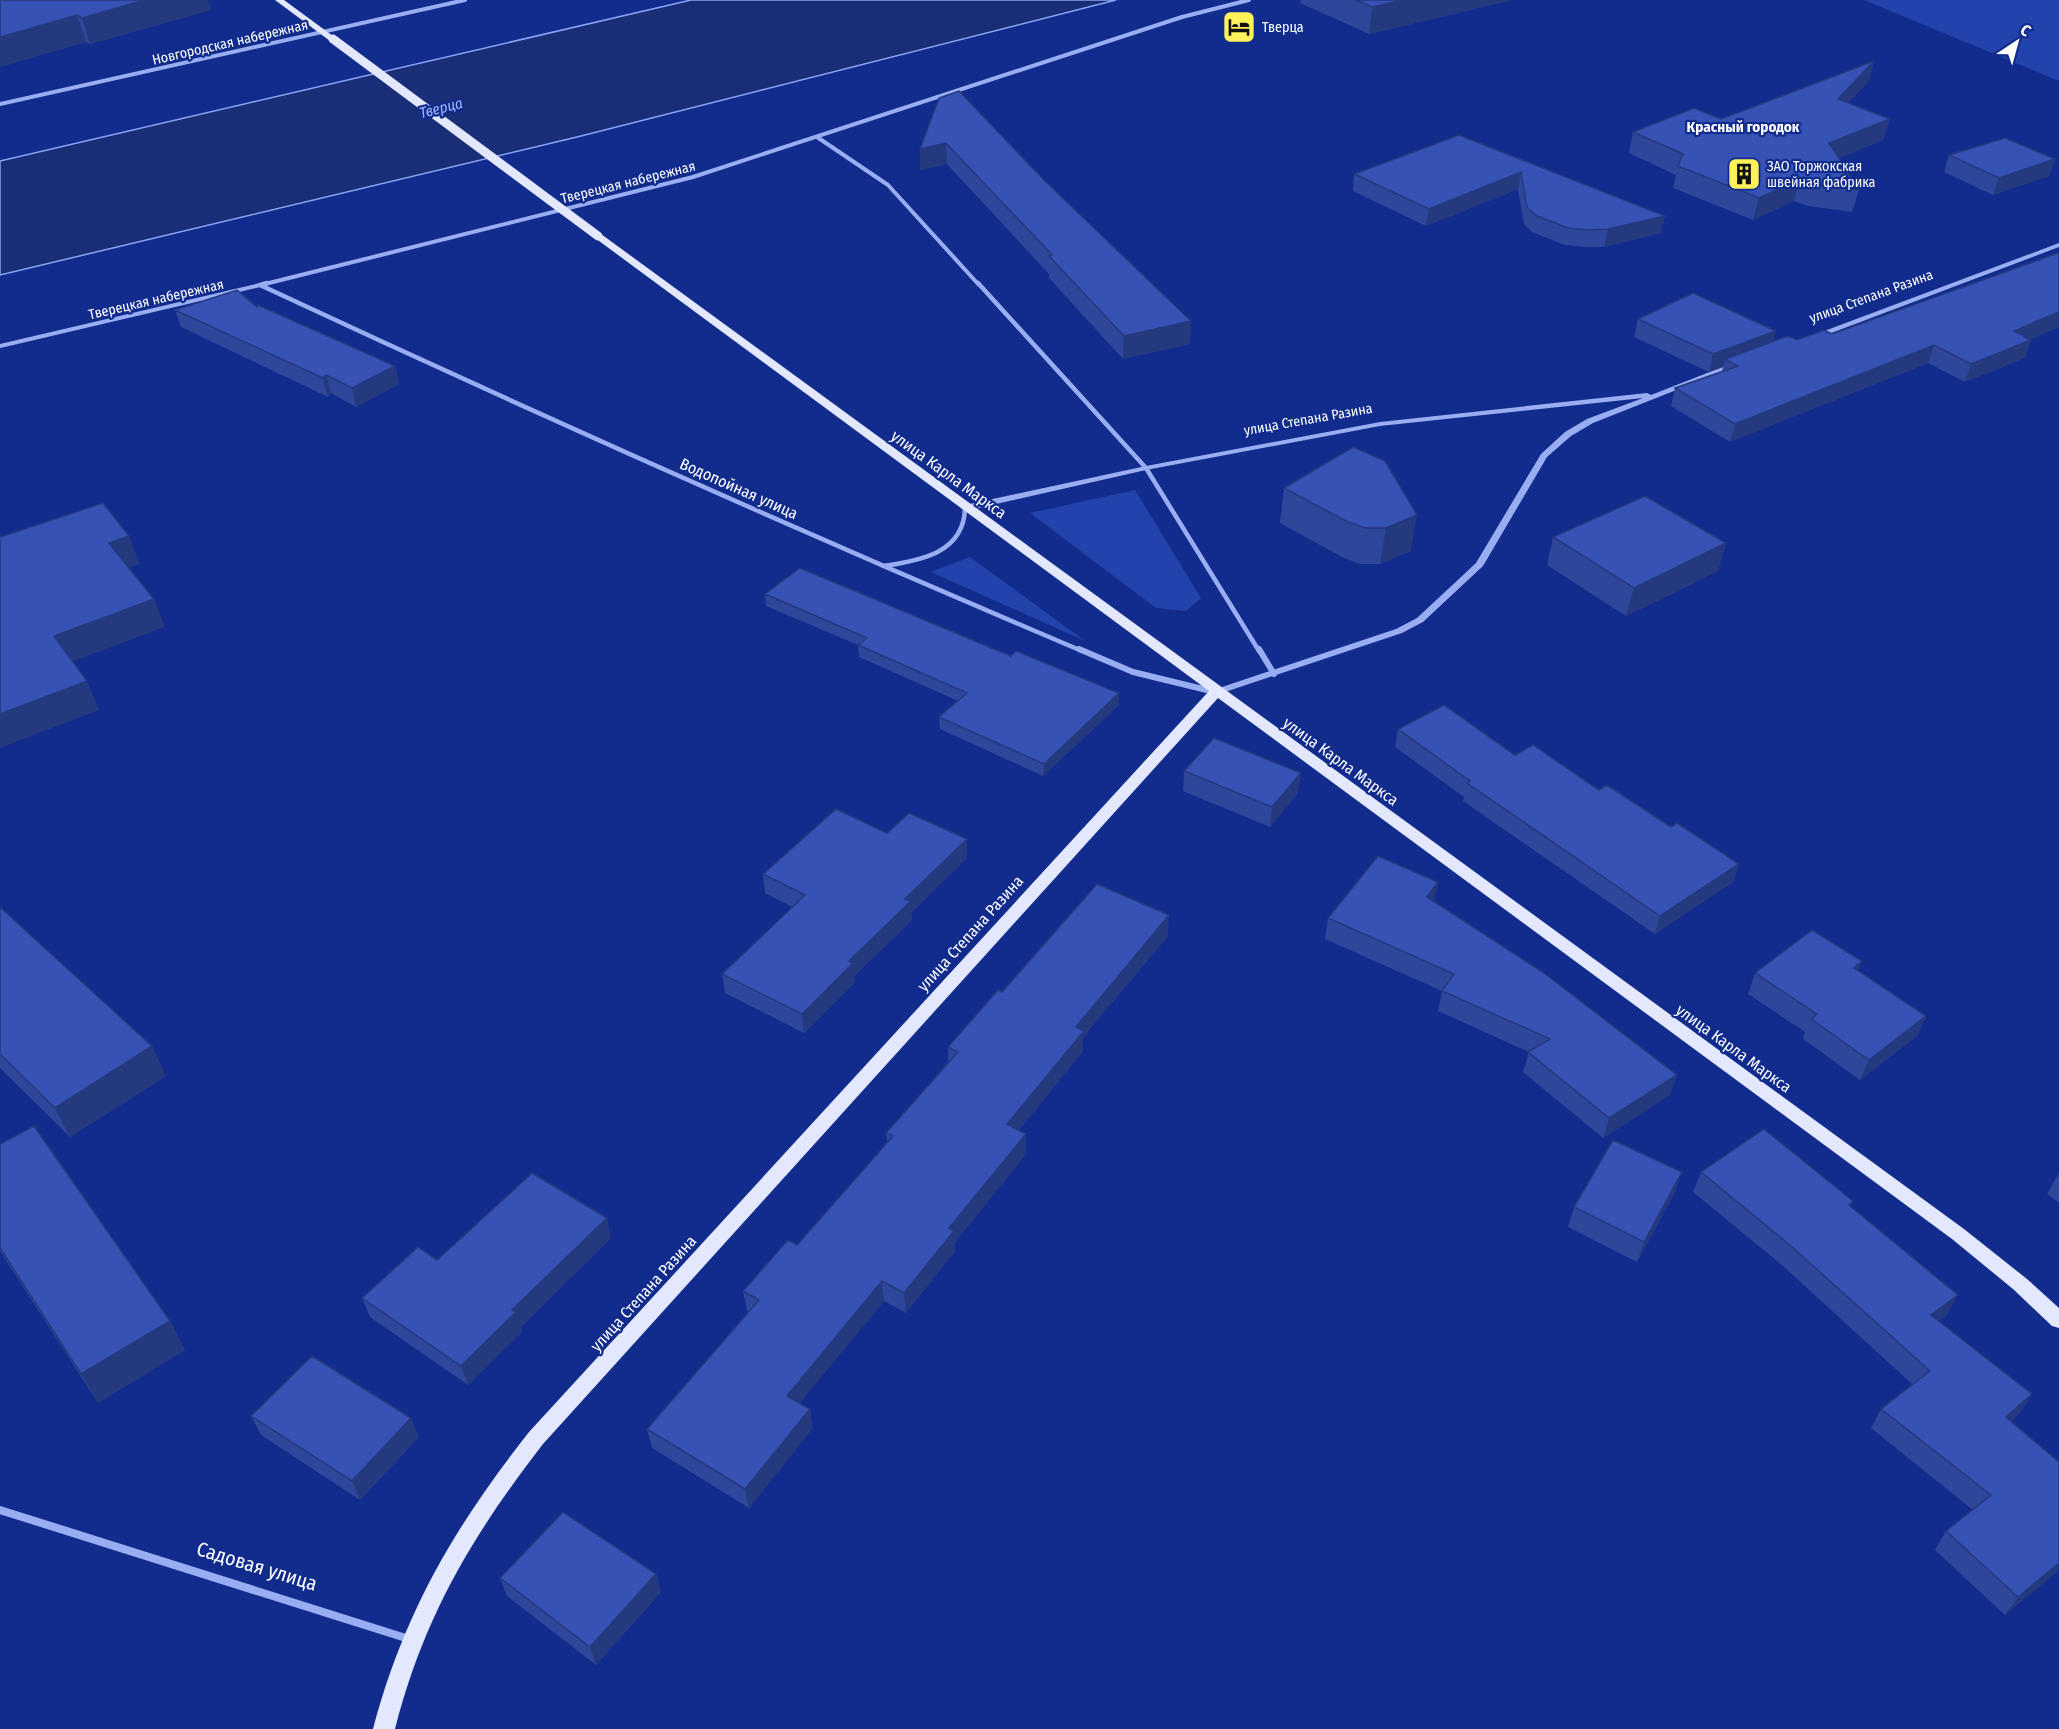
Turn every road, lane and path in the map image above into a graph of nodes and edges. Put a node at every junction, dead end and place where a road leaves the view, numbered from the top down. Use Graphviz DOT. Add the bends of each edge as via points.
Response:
graph roads {
  1 [pos="279,0"];
  2 [pos="465,0"];
  3 [pos="1249,0"];
  4 [pos="324,32"];
  5 [pos="0,104"];
  6 [pos="817,137"];
  7 [pos="2059,245"];
  8 [pos="260,285"];
  9 [pos="1808,339"];
  10 [pos="0,346"];
  11 [pos="1740,364"];
  12 [pos="1662,393"];
  13 [pos="1146,468"];
  14 [pos="965,508"];
  15 [pos="881,566"];
  16 [pos="1274,674"];
  17 [pos="1216,692"];
  18 [pos="2059,1320"];
  19 [pos="0,1510"];
  20 [pos="410,1639"];
  21 [pos="384,1729"];
  1 -- 4 [label="main road, улица Карла Маркса"];
  2 -- 4 [label="street, Новгородская набережная"];
  3 -- 6 [label="street, Тверецкая набережная" via="1182,17"];
  4 -- 5 [label="street, Новгородская набережная"];
  4 -- 14 [label="main road, улица Карла Маркса, bridge"];
  6 -- 8 [label="street, Тверецкая набережная" via="693,177"];
  6 -- 13 [label="street" via="888,185"];
  7 -- 9 [label="street, улица Степана Разина"];
  8 -- 10 [label="street, Тверецкая набережная"];
  8 -- 15 [label="street, Водопойная улица"];
  11 -- 12 [label="street, улица Степана Разина"];
  12 -- 13 [label="street, улица Степана Разина" via="1380,424"];
  12 -- 16 [label="street, улица Степана Разина" via="1590,421 1544,456 1480,564 1420,620 1399,631"];
  13 -- 14 [label="street, улица Степана Разина"];
  13 -- 16 [label="street"];
  14 -- 15 [label="street" via="965,524 947,547 918,560"];
  14 -- 17 [label="main road, улица Карла Маркса"];
  15 -- 17 [label="street, Водопойная улица" via="1133,672"];
  16 -- 17 [label="street, улица Степана Разина"];
  17 -- 18 [label="main road, улица Карла Маркса" via="1958,1234"];
  17 -- 20 [label="main road, улица Степана Разина" via="537,1438 466,1531"];
  19 -- 20 [label="street, Садовая улица"];
  20 -- 21 [label="main road"];
}
